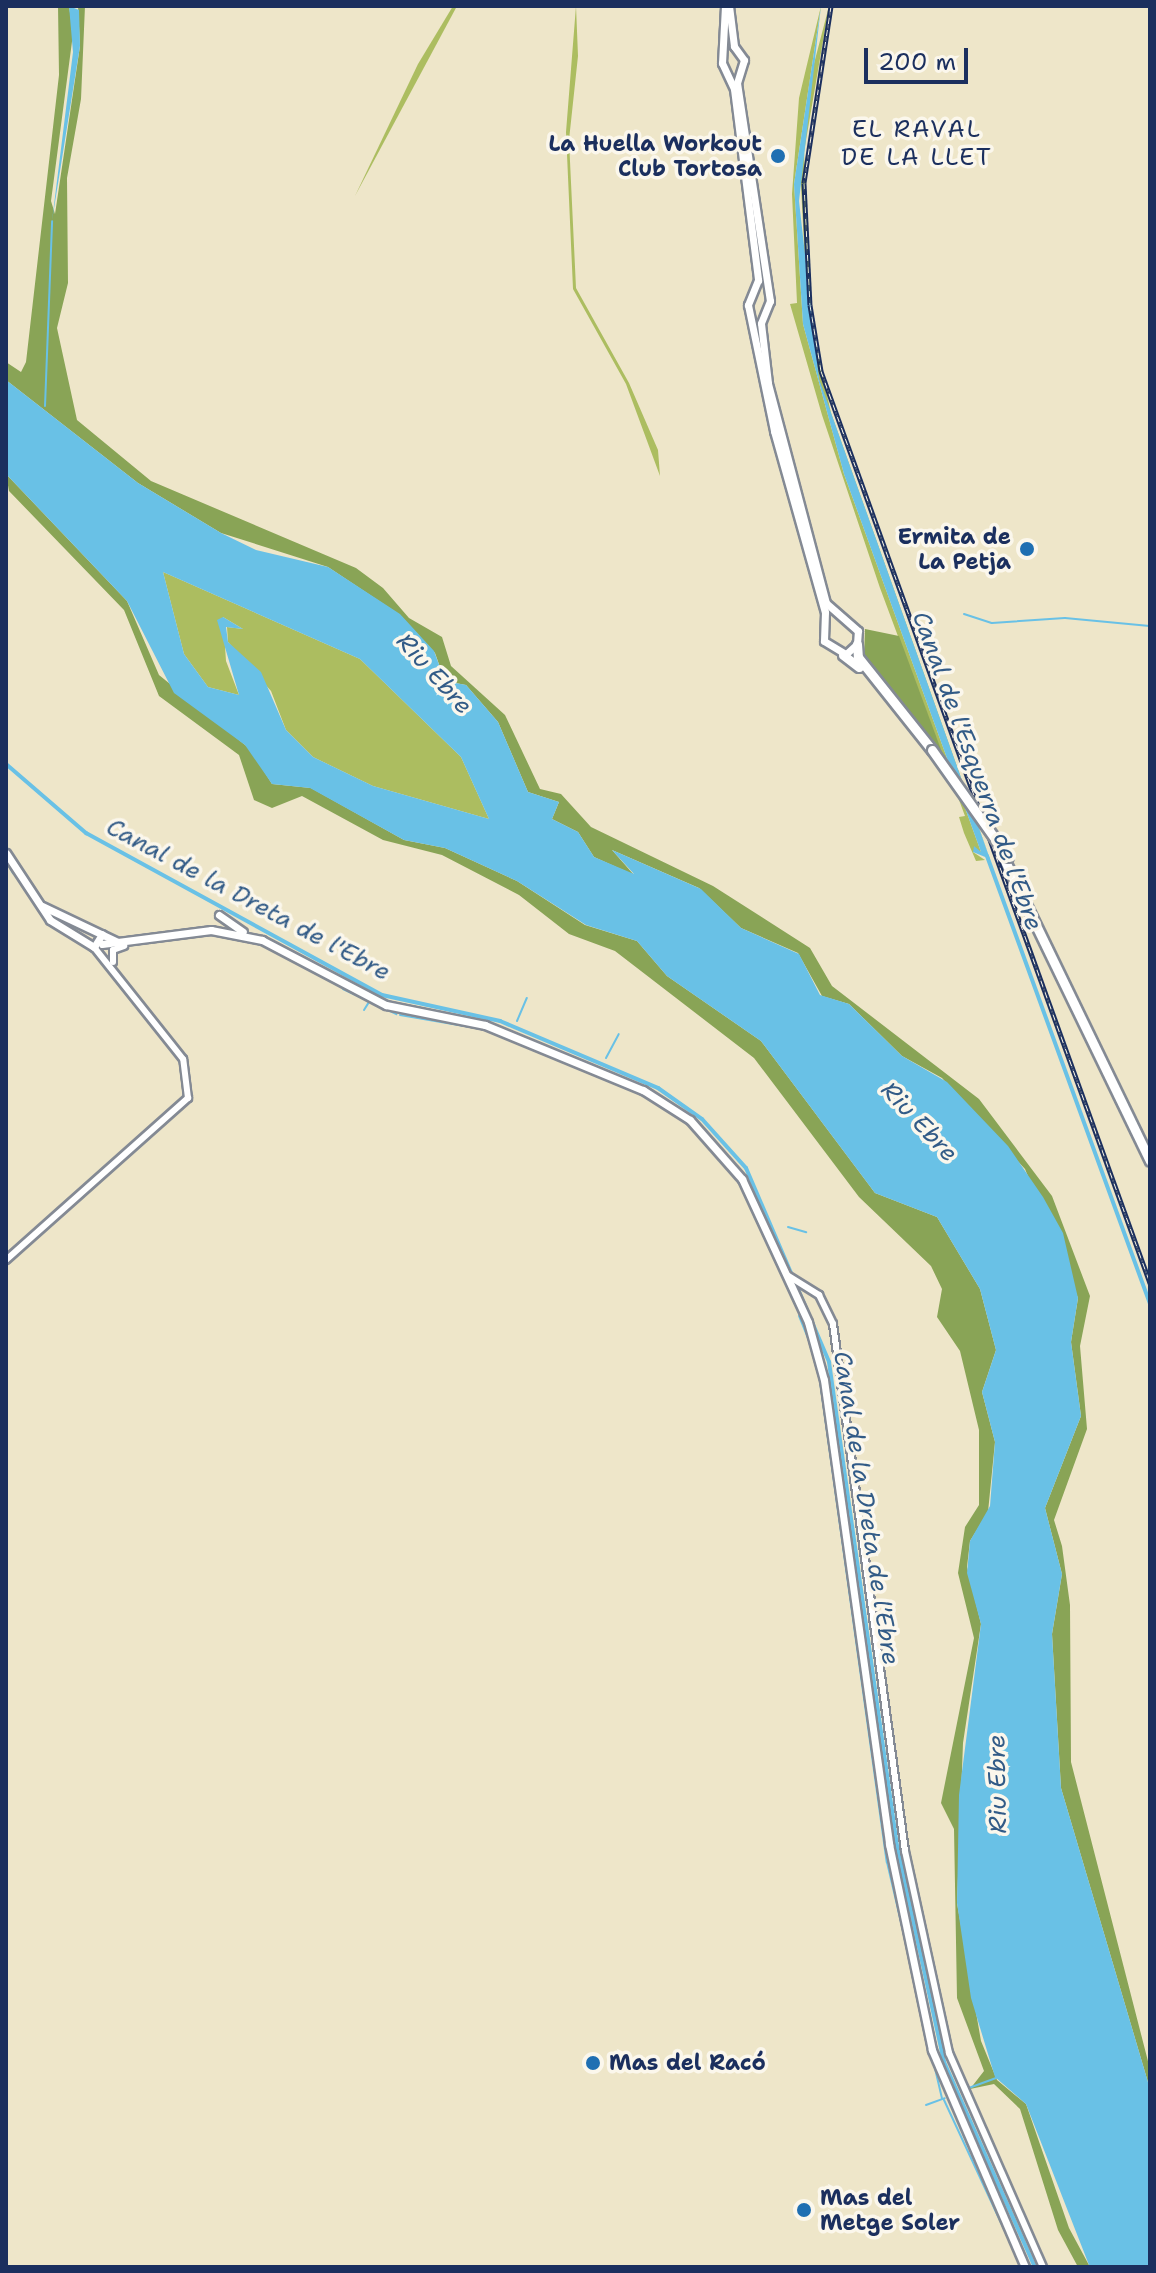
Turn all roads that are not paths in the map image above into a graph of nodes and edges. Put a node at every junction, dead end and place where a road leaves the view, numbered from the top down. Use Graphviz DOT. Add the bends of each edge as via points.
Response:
graph roads {
  1 [pos="727,6"];
  2 [pos="727,53"];
  3 [pos="740,53"];
  4 [pos="740,71"];
  5 [pos="727,72"];
  6 [pos="753,294"];
  7 [pos="766,294"];
  8 [pos="752,311"];
  9 [pos="764,313"];
  10 [pos="842,619"];
  11 [pos="826,627"];
  12 [pos="857,644"];
  13 [pos="843,655"];
  14 [pos="930,752"];
  15 [pos="6,853"];
  16 [pos="1006,858"];
  17 [pos="31,897"];
  18 [pos="98,933"];
  19 [pos="96,945"];
  20 [pos="131,945"];
  21 [pos="115,966"];
  22 [pos="1150,1151"];
  23 [pos="1150,1161"];
  24 [pos="6,1260"];
  25 [pos="790,1276"];
  26 [pos="1025,2267"];
  27 [pos="1043,2267"];
  1 -- 2 [label="main road"];
  1 -- 3 [label="main road"];
  2 -- 3 [label="main road"];
  2 -- 5 [label="main road"];
  3 -- 4 [label="main road"];
  4 -- 5 [label="main road"];
  4 -- 7 [label="main road"];
  5 -- 6 [label="main road" via="758,280"];
  6 -- 7 [label="main road"];
  6 -- 8 [label="main road"];
  7 -- 9 [label="main road"];
  8 -- 9 [label="main road"];
  8 -- 11 [label="main road" via="774,431"];
  9 -- 10 [label="main road" via="764,361 779,438 826,603"];
  10 -- 11 [label="main road"];
  10 -- 12 [label="main road" via="856,628"];
  11 -- 13 [label="main road" via="826,647"];
  12 -- 13 [label="main road"];
  12 -- 14 [label="highway" via="858,657"];
  13 -- 14 [label="highway"];
  14 -- 16 [label="highway, bridge"];
  15 -- 17 [label="main road"];
  16 -- 22 [label="highway"];
  16 -- 23 [label="highway"];
  17 -- 18 [label="main road" via="69,924"];
  17 -- 19 [label="main road" via="50,920"];
  18 -- 19 [label="main road"];
  18 -- 19 [label="main road"];
  18 -- 20 [label="main road"];
  19 -- 20 [label="main road"];
  19 -- 21 [label="street"];
  20 -- 21 [label="street" via="113,950"];
  20 -- 25 [label="main road" via="228,925 386,1005 494,1028 643,1090 711,1139 764,1221"];
  21 -- 24 [label="street" via="189,1072 188,1098"];
  25 -- 26 [label="main road" via="824,1380 891,1858 932,2050"];
  25 -- 27 [label="street" via="808,1287 830,1314 905,1851 944,2029 961,2087"];
}
